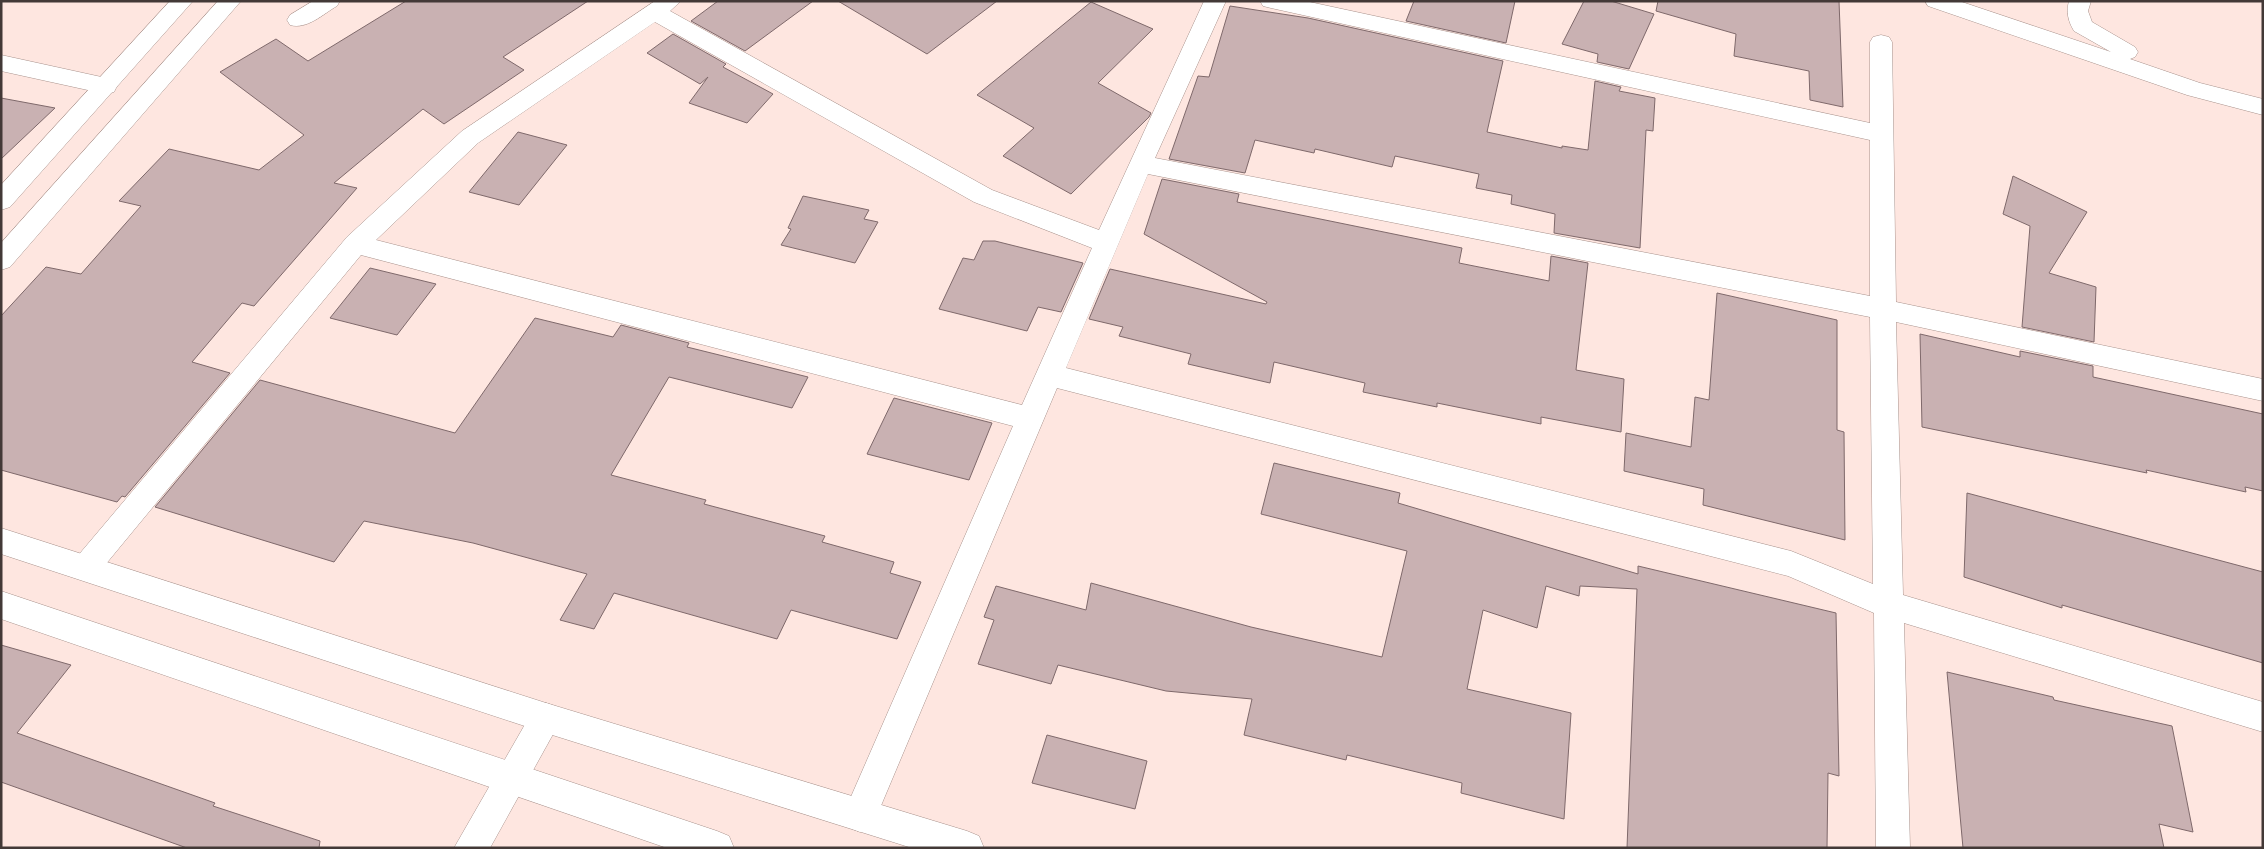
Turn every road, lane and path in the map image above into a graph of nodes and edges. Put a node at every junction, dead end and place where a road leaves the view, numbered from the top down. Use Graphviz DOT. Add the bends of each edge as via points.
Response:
graph roads {
  1 [pos="182,1"];
  2 [pos="230,1"];
  3 [pos="329,1"];
  4 [pos="1215,1"];
  5 [pos="1271,1"];
  6 [pos="1936,1"];
  7 [pos="2080,1"];
  8 [pos="662,7"];
  9 [pos="298,20"];
  10 [pos="1881,42"];
  11 [pos="1,63"];
  12 [pos="106,86"];
  13 [pos="2196,89"];
  14 [pos="2263,107"];
  15 [pos="1881,134"];
  16 [pos="1140,164"];
  17 [pos="1,201"];
  18 [pos="1106,243"];
  19 [pos="356,244"];
  20 [pos="1,260"];
  21 [pos="1883,309"];
  22 [pos="1050,375"];
  23 [pos="2263,390"];
  24 [pos="1031,419"];
  25 [pos="1,542"];
  26 [pos="86,567"];
  27 [pos="1,605"];
  28 [pos="1889,605"];
  29 [pos="2263,717"];
  30 [pos="546,718"];
  31 [pos="511,779"];
  32 [pos="860,815"];
  33 [pos="471,848"];
  34 [pos="717,848"];
  35 [pos="967,848"];
  36 [pos="1893,848"];
  1 -- 12 [label="street"];
  2 -- 20 [label="street"];
  3 -- 9 [label="street"];
  4 -- 16 [label="street"];
  5 -- 15 [label="street"];
  6 -- 13 [label="street"];
  7 -- 13 [label="street" via="2078,19 2091,33"];
  8 -- 18 [label="street" via="983,196"];
  8 -- 19 [label="street" via="470,137"];
  10 -- 15 [label="street"];
  11 -- 12 [label="street"];
  12 -- 17 [label="street"];
  13 -- 14 [label="street"];
  15 -- 21 [label="street"];
  16 -- 18 [label="street"];
  16 -- 21 [label="street"];
  18 -- 22 [label="street"];
  19 -- 24 [label="street"];
  19 -- 26 [label="street"];
  21 -- 23 [label="street"];
  21 -- 28 [label="street"];
  22 -- 24 [label="street"];
  22 -- 28 [label="street" via="1791,564"];
  24 -- 32 [label="street"];
  25 -- 26 [label="street"];
  26 -- 30 [label="street"];
  27 -- 31 [label="street"];
  28 -- 29 [label="street"];
  28 -- 36 [label="street"];
  30 -- 31 [label="street"];
  30 -- 32 [label="street"];
  31 -- 33 [label="street"];
  31 -- 34 [label="street"];
  32 -- 35 [label="street"];
}
